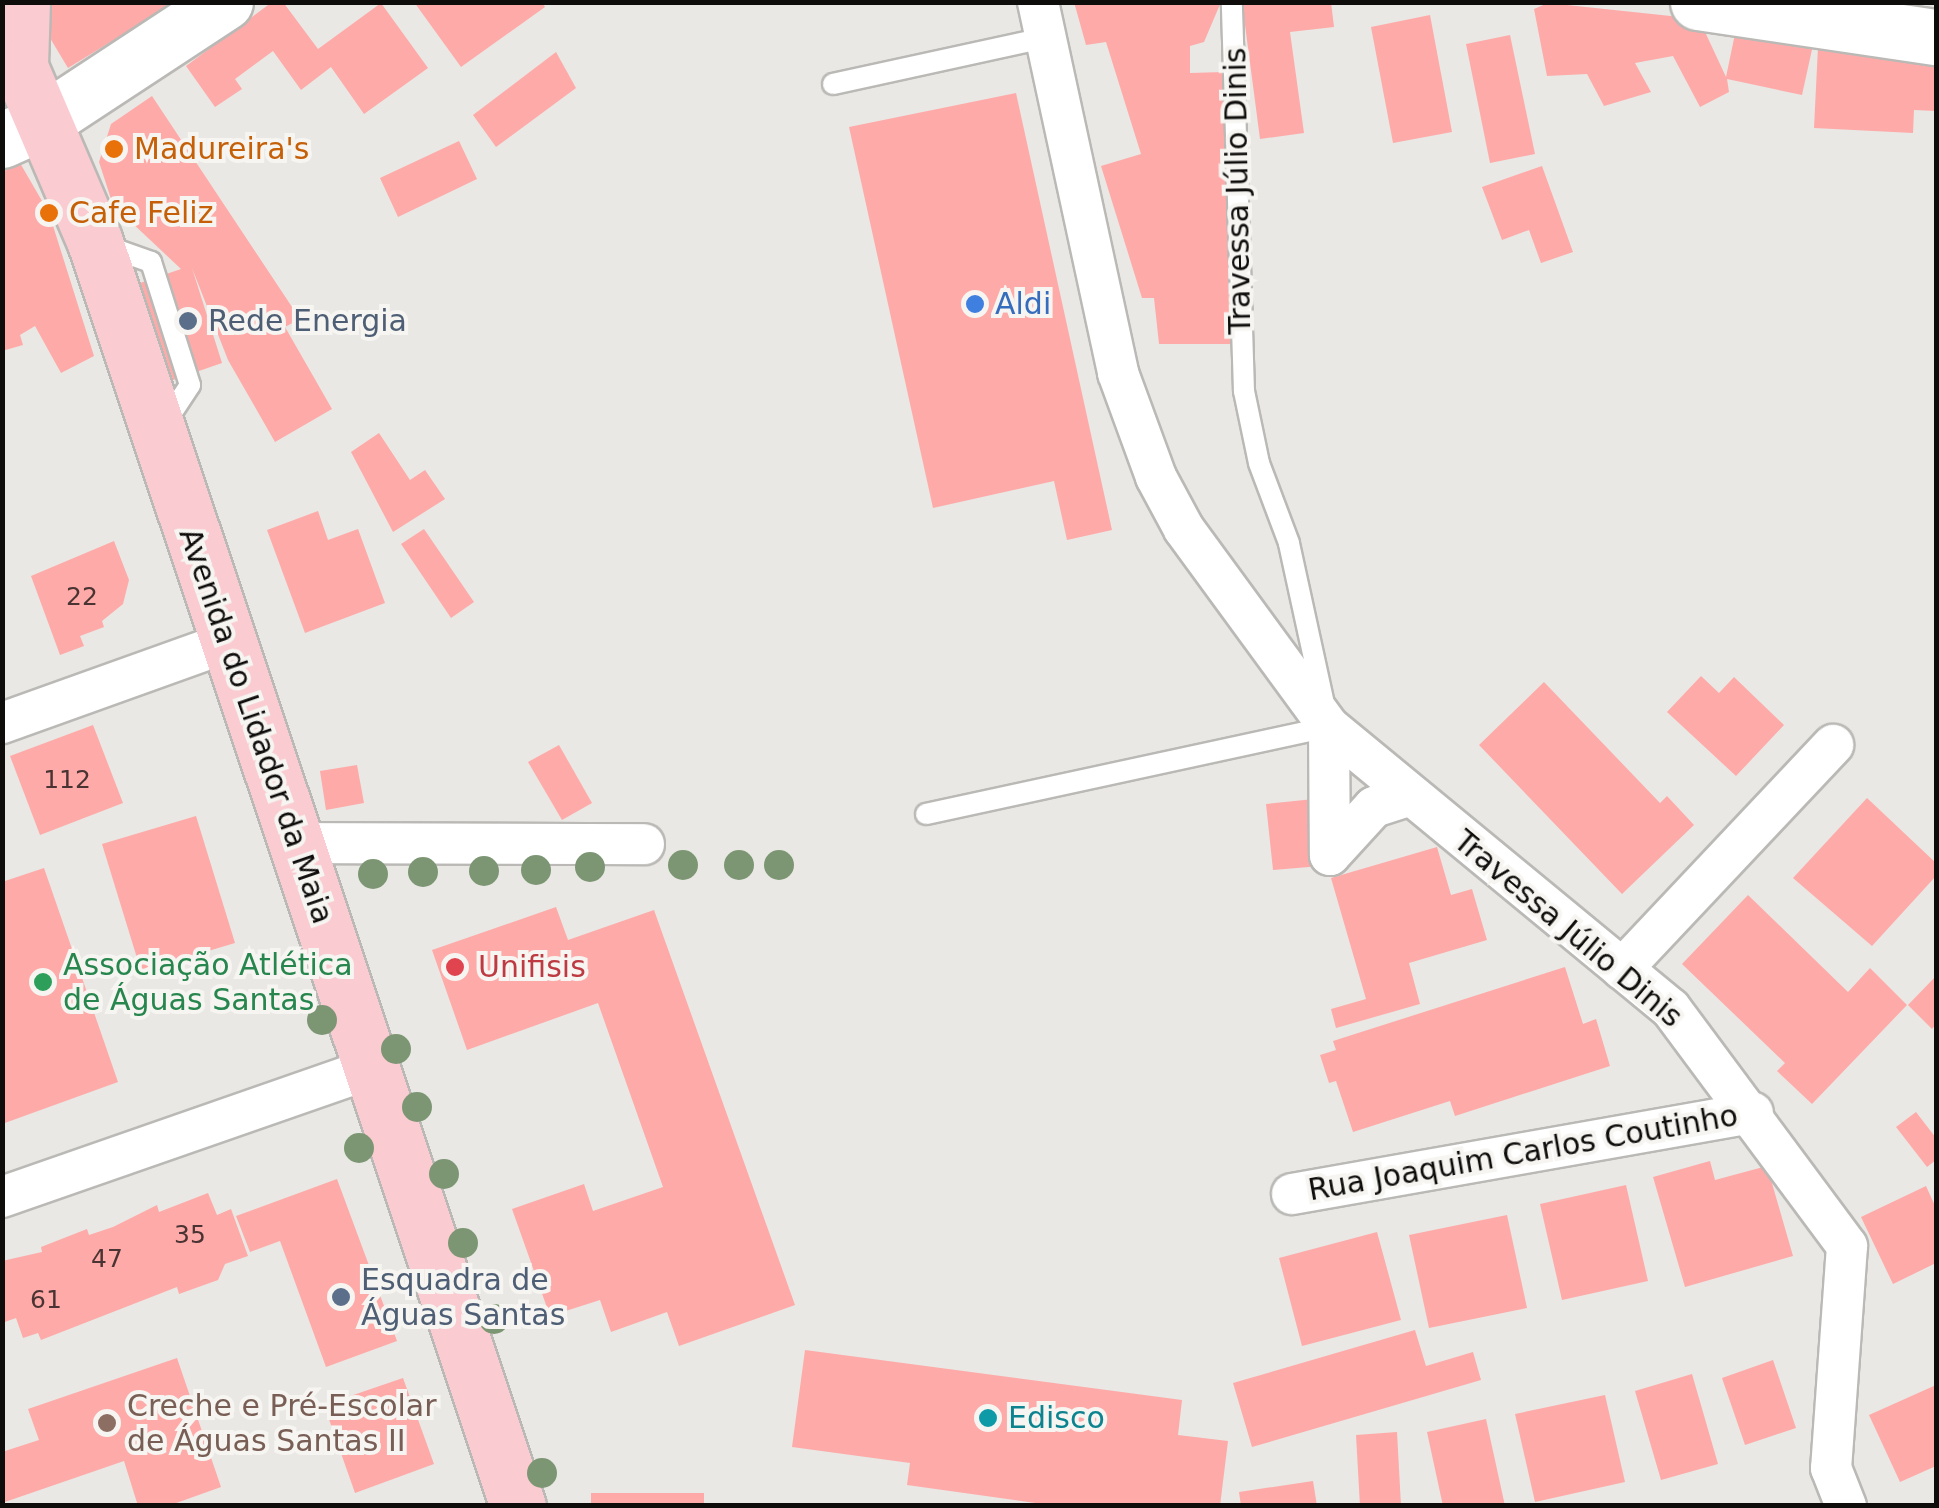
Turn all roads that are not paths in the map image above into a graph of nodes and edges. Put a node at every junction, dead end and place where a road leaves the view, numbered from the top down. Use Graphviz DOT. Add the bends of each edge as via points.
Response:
graph roads {
  1 [pos="22,2"];
  2 [pos="225,2"];
  3 [pos="1232,2"];
  4 [pos="1698,2"];
  5 [pos="1043,20"];
  6 [pos="1936,38"];
  7 [pos="833,84"];
  8 [pos="22,131"];
  9 [pos="226,643"];
  10 [pos="2,722"];
  11 [pos="1329,728"];
  12 [pos="1833,745"];
  13 [pos="1408,796"];
  14 [pos="926,814"];
  15 [pos="295,843"];
  16 [pos="644,844"];
  17 [pos="1622,970"];
  18 [pos="373,1068"];
  19 [pos="1753,1113"];
  20 [pos="1292,1194"];
  21 [pos="2,1196"];
  22 [pos="518,1506"];
  23 [pos="1846,1506"];
  1 -- 8 [label="main road, Avenida do Lidador da Maia"];
  2 -- 8 [label="main road"];
  3 -- 11 [label="lane, Travessa Júlio Dinis" via="1244,391 1260,463 1289,543"];
  4 -- 6 [label="main road"];
  5 -- 7 [label="lane"];
  5 -- 11 [label="street" via="1118,372 1156,478 1214,573"];
  8 -- 9 [label="main road, Avenida do Lidador da Maia" via="95,242"];
  9 -- 10 [label="street"];
  9 -- 15 [label="main road, Avenida do Lidador da Maia"];
  11 -- 13 [label="street, Travessa Júlio Dinis"];
  11 -- 13 [label="street, Travessa Júlio Dinis" via="1330,855 1374,806"];
  11 -- 14 [label="lane"];
  12 -- 17 [label="street"];
  13 -- 17 [label="street, Travessa Júlio Dinis"];
  15 -- 16 [label="street"];
  15 -- 18 [label="main road, Avenida do Lidador da Maia"];
  17 -- 19 [label="street, Travessa Júlio Dinis" via="1671,1009"];
  18 -- 21 [label="street"];
  18 -- 22 [label="main road, Avenida do Lidador da Maia"];
  19 -- 20 [label="street, Rua Joaquim Carlos Coutinho"];
  19 -- 23 [label="street, Travessa Júlio Dinis" via="1846,1246 1831,1468"];
}
